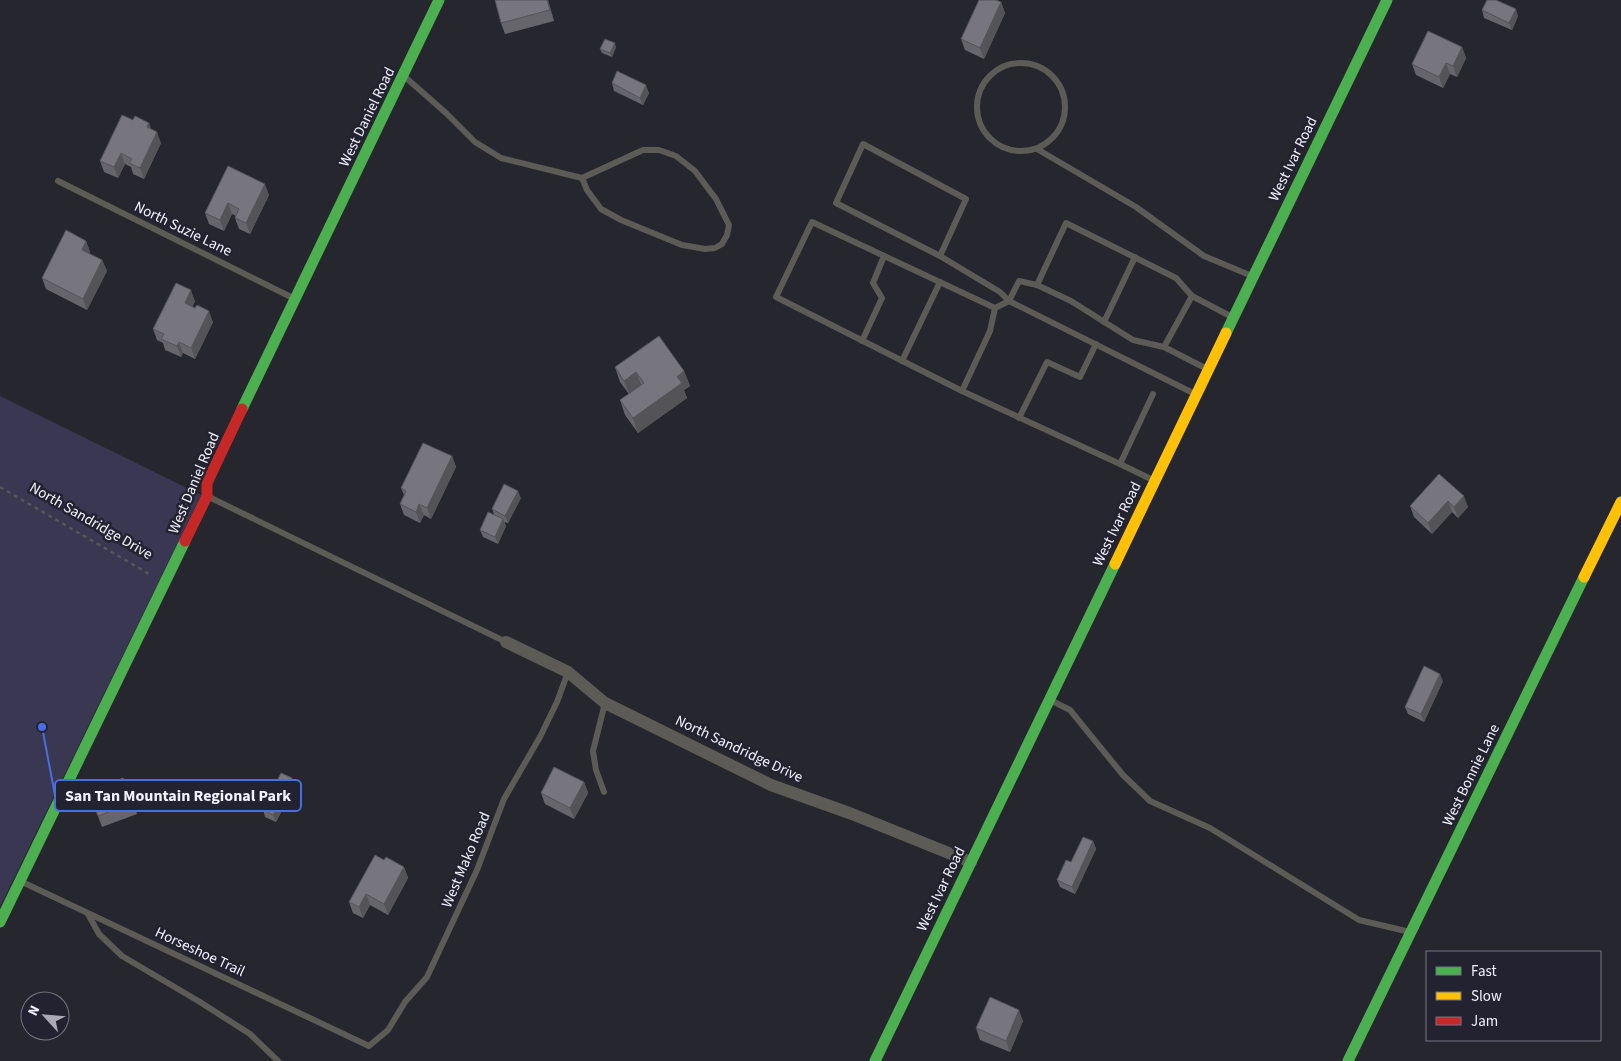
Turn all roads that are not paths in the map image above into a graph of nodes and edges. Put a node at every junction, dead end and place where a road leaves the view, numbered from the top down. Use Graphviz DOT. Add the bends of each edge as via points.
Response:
graph roads {
  1 [pos="439,0"];
  2 [pos="1388,0"];
  3 [pos="403,75"];
  4 [pos="1037,149"];
  5 [pos="582,178"];
  6 [pos="58,181"];
  7 [pos="884,256"];
  8 [pos="940,256"];
  9 [pos="1134,257"];
  10 [pos="1254,276"];
  11 [pos="940,282"];
  12 [pos="1037,285"];
  13 [pos="1192,296"];
  14 [pos="296,299"];
  15 [pos="1009,301"];
  16 [pos="995,308"];
  17 [pos="1234,318"];
  18 [pos="1104,322"];
  19 [pos="862,340"];
  20 [pos="1096,344"];
  21 [pos="1164,348"];
  22 [pos="902,361"];
  23 [pos="1208,370"];
  24 [pos="962,391"];
  25 [pos="1153,394"];
  26 [pos="1196,394"];
  27 [pos="1019,418"];
  28 [pos="1120,464"];
  29 [pos="1155,481"];
  30 [pos="207,496"];
  31 [pos="1621,502"];
  32 [pos="506,642"];
  33 [pos="568,672"];
  34 [pos="1049,699"];
  35 [pos="605,703"];
  36 [pos="604,792"];
  37 [pos="971,862"];
  38 [pos="20,881"];
  39 [pos="88,914"];
  40 [pos="0,922"];
  41 [pos="1411,932"];
  42 [pos="369,1046"];
  43 [pos="278,1061"];
  44 [pos="875,1061"];
  45 [pos="1348,1061"];
  1 -- 3 [label="street, West Daniel Road"];
  2 -- 10 [label="street, West Ivar Road"];
  3 -- 5 [label="lane" via="475,142 501,158"];
  3 -- 14 [label="street, West Daniel Road"];
  4 -- 4 [label="lane" via="1014,150 1001,146 981,126 977,113 982,86 1002,66 1017,62 1046,70 1057,80 1063,94 1062,124 1054,136"];
  4 -- 10 [label="lane" via="1136,207 1204,256"];
  5 -- 5 [label="lane" via="601,209 682,245 714,248 722,244 727,235 729,225 716,199 695,171 676,156 658,150 643,150"];
  6 -- 14 [label="lane, North Suzie Lane"];
  7 -- 11 [label="lane"];
  7 -- 19 [label="lane" via="872,283 882,298"];
  7 -- 19 [label="lane" via="812,222 776,296"];
  8 -- 8 [label="lane" via="966,199 862,144 836,203"];
  8 -- 15 [label="lane" via="1000,292"];
  9 -- 12 [label="lane" via="1066,223"];
  9 -- 13 [label="lane" via="1176,278"];
  9 -- 18 [label="lane"];
  10 -- 17 [label="street, West Ivar Road"];
  11 -- 16 [label="lane"];
  11 -- 22 [label="lane"];
  12 -- 15 [label="lane" via="1019,281"];
  12 -- 18 [label="lane" via="1072,301"];
  13 -- 17 [label="lane"];
  13 -- 21 [label="lane"];
  14 -- 30 [label="street, West Daniel Road" via="207,483"];
  15 -- 16 [label="lane"];
  15 -- 20 [label="lane"];
  16 -- 24 [label="lane" via="990,330"];
  17 -- 23 [label="street, West Ivar Road"];
  18 -- 21 [label="lane" via="1133,340"];
  19 -- 22 [label="lane"];
  20 -- 26 [label="lane"];
  20 -- 27 [label="lane" via="1080,377 1046,362"];
  21 -- 23 [label="lane"];
  22 -- 24 [label="lane"];
  23 -- 26 [label="street, West Ivar Road"];
  24 -- 27 [label="lane"];
  25 -- 28 [label="lane"];
  26 -- 29 [label="street, West Ivar Road"];
  27 -- 28 [label="lane"];
  28 -- 29 [label="lane"];
  29 -- 34 [label="street, West Ivar Road"];
  30 -- 32 [label="lane"];
  30 -- 38 [label="street, West Daniel Road"];
  31 -- 41 [label="street, West Bonnie Lane"];
  32 -- 33 [label="street, North Sandridge Drive"];
  33 -- 35 [label="street, North Sandridge Drive"];
  33 -- 42 [label="lane, West Mako Road" via="540,737 504,799 477,870 426,977 388,1030"];
  34 -- 37 [label="street, West Ivar Road"];
  34 -- 41 [label="lane" via="1070,710 1122,775 1150,801 1210,828 1359,920"];
  35 -- 36 [label="lane" via="593,751"];
  35 -- 37 [label="street, North Sandridge Drive" via="772,785"];
  37 -- 44 [label="street, West Ivar Road"];
  38 -- 39 [label="lane, Horseshoe Trail"];
  38 -- 40 [label="street, West Daniel Road"];
  39 -- 42 [label="lane, Horseshoe Trail"];
  39 -- 43 [label="lane" via="99,934 122,956 250,1034"];
  41 -- 45 [label="street, West Bonnie Lane"];
}
